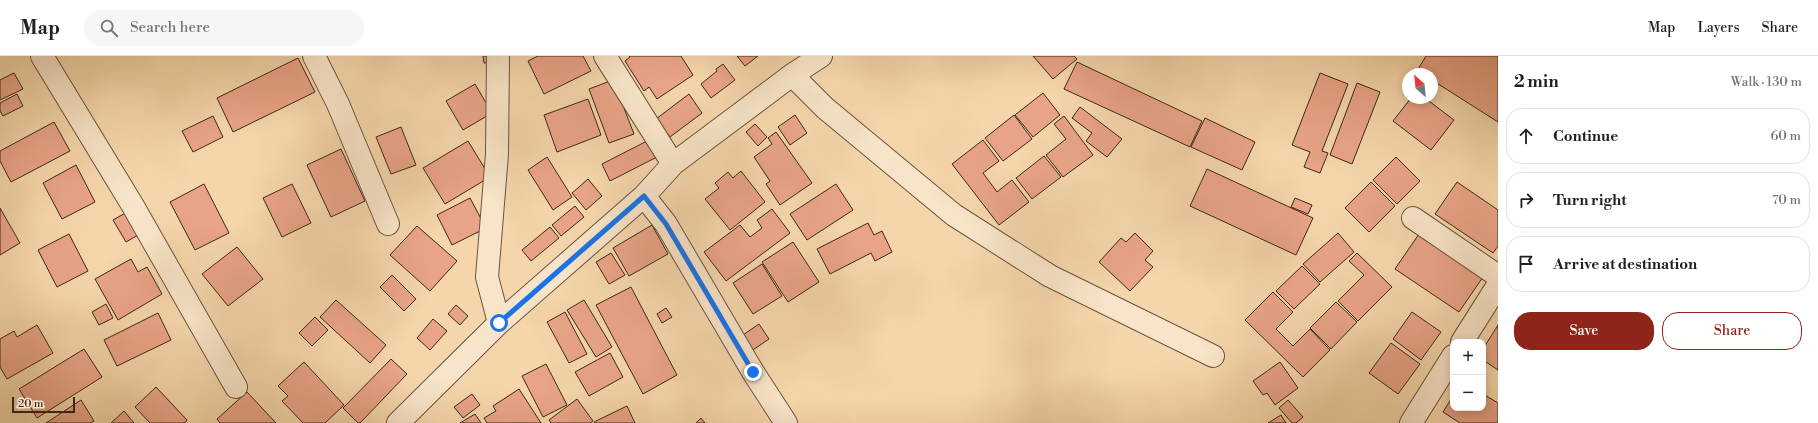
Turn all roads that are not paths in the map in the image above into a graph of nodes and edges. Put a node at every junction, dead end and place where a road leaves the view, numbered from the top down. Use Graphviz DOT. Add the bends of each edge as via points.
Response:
graph roads {
  1 [pos="42,56"];
  2 [pos="314,56"];
  3 [pos="498,56"];
  4 [pos="605,56"];
  5 [pos="821,56"];
  6 [pos="792,75"];
  7 [pos="673,164"];
  8 [pos="644,196"];
  9 [pos="1413,218"];
  10 [pos="388,224"];
  11 [pos="1498,276"];
  12 [pos="1498,285"];
  13 [pos="499,323"];
  14 [pos="1464,339"];
  15 [pos="1213,356"];
  16 [pos="1450,361"];
  17 [pos="236,387"];
  18 [pos="398,423"];
  19 [pos="786,423"];
  20 [pos="1411,423"];
  1 -- 17 [label="street" via="133,206"];
  2 -- 10 [label="street" via="338,104"];
  3 -- 13 [label="street" via="497,154 487,277"];
  4 -- 7 [label="street"];
  5 -- 6 [label="street"];
  6 -- 7 [label="street"];
  6 -- 15 [label="street" via="825,108 954,215 1050,276"];
  7 -- 8 [label="street"];
  8 -- 13 [label="street"];
  8 -- 19 [label="street" via="666,224"];
  9 -- 11 [label="street"];
  12 -- 14 [label="street"];
  13 -- 18 [label="street"];
  16 -- 20 [label="street"];
}
